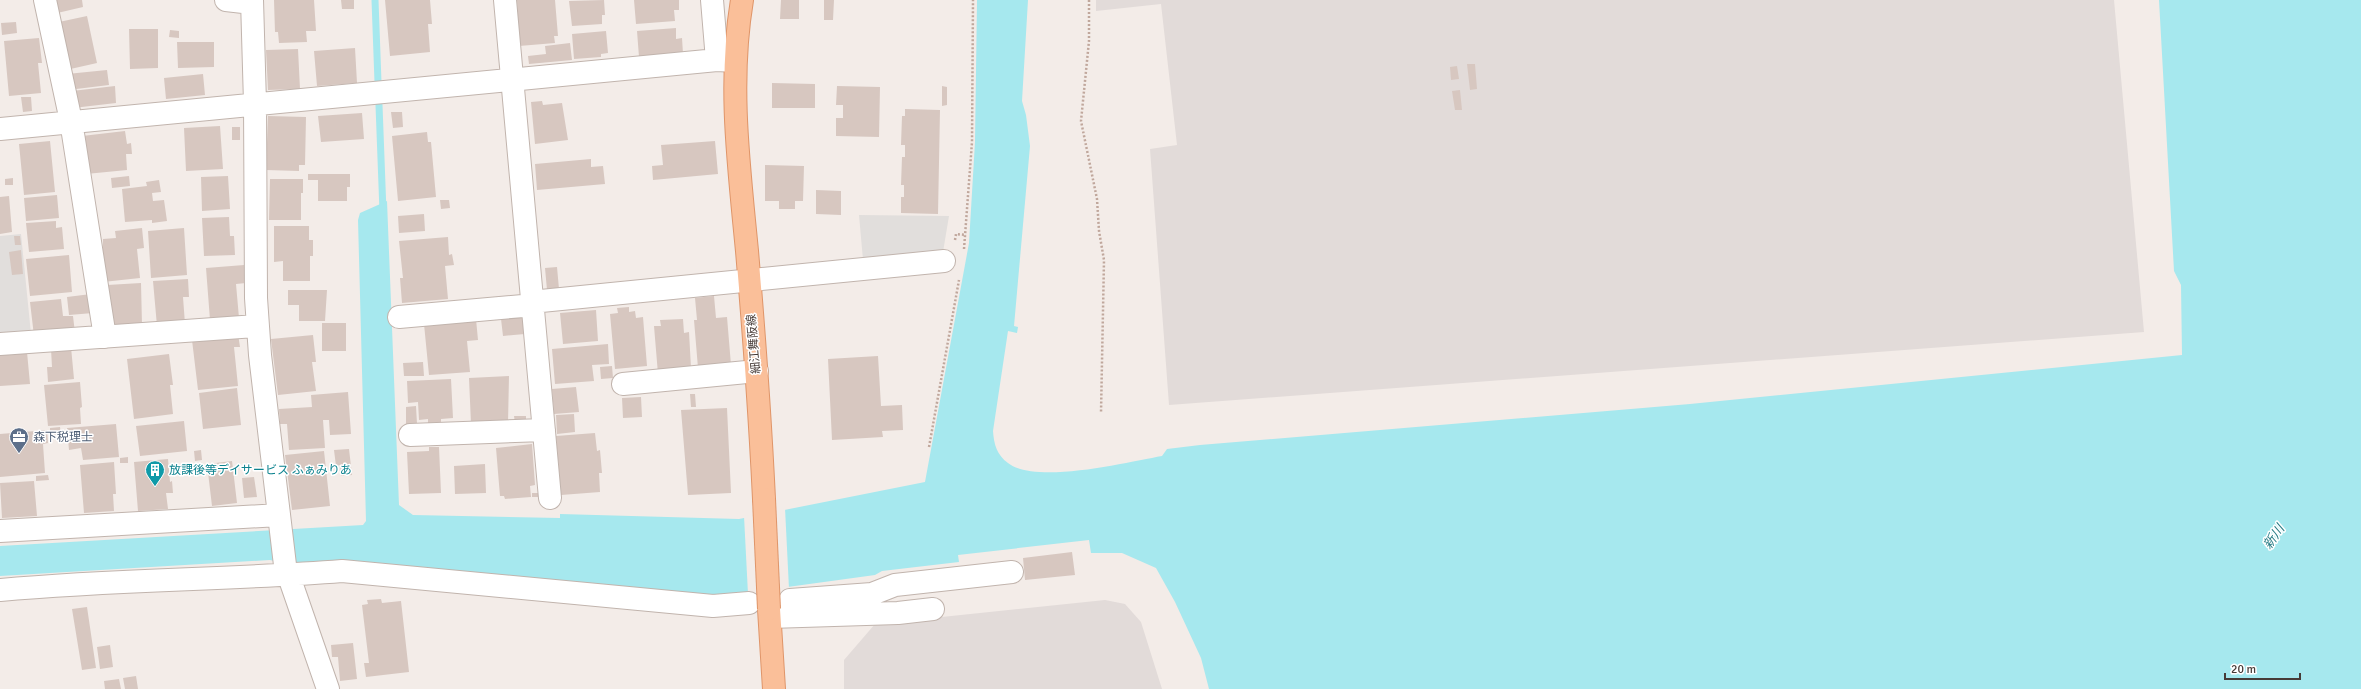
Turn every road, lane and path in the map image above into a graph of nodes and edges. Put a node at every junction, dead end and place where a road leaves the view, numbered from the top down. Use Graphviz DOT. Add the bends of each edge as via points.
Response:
graph roads {
  1 [pos="45,0"];
  2 [pos="226,0"];
  3 [pos="505,0"];
  4 [pos="712,0"];
  5 [pos="742,0"];
  6 [pos="973,0"];
  7 [pos="1088,0"];
  8 [pos="252,1"];
  9 [pos="726,60"];
  10 [pos="512,80"];
  11 [pos="255,103"];
  12 [pos="71,122"];
  13 [pos="0,128"];
  14 [pos="956,234"];
  15 [pos="966,235"];
  16 [pos="964,250"];
  17 [pos="952,268"];
  18 [pos="749,281"];
  19 [pos="533,304"];
  20 [pos="399,317"];
  21 [pos="257,326"];
  22 [pos="105,337"];
  23 [pos="0,344"];
  24 [pos="757,371"];
  25 [pos="623,384"];
  26 [pos="1101,413"];
  27 [pos="544,430"];
  28 [pos="410,435"];
  29 [pos="929,447"];
  30 [pos="550,498"];
  31 [pos="279,520"];
  32 [pos="0,531"];
  33 [pos="286,570"];
  34 [pos="1012,572"];
  35 [pos="0,590"];
  36 [pos="790,600"];
  37 [pos="749,603"];
  38 [pos="933,610"];
  39 [pos="770,613"];
  40 [pos="328,689"];
  41 [pos="774,689"];
  1 -- 12 [label="street"];
  2 -- 8 [label="street"];
  3 -- 10 [label="street"];
  4 -- 9 [label="street"];
  5 -- 9 [label="main road, 細江舞阪線"];
  6 -- 15 [label="path" via="972,142"];
  7 -- 26 [label="path" via="1089,41 1081,121 1097,199 1098,231 1104,260"];
  8 -- 11 [label="street"];
  9 -- 10 [label="street"];
  9 -- 18 [label="main road, 細江舞阪線"];
  10 -- 11 [label="street"];
  10 -- 19 [label="street"];
  11 -- 12 [label="street"];
  11 -- 21 [label="street"];
  12 -- 13 [label="street"];
  12 -- 22 [label="street"];
  14 -- 15 [label="path"];
  15 -- 16 [label="path"];
  17 -- 18 [label="street"];
  17 -- 29 [label="path"];
  18 -- 19 [label="street" via="541,301"];
  18 -- 24 [label="main road, 細江舞阪線"];
  19 -- 20 [label="street"];
  19 -- 27 [label="street"];
  21 -- 22 [label="street"];
  21 -- 31 [label="street"];
  22 -- 23 [label="street"];
  24 -- 25 [label="street"];
  24 -- 39 [label="main road, 細江舞阪線, bridge"];
  27 -- 28 [label="street"];
  27 -- 30 [label="street"];
  31 -- 32 [label="street"];
  31 -- 33 [label="street"];
  33 -- 35 [label="street"];
  33 -- 37 [label="street" via="342,571 713,606"];
  33 -- 40 [label="street"];
  34 -- 36 [label="street" via="894,585 872,594"];
  38 -- 39 [label="street" via="898,613"];
  39 -- 41 [label="main road, 細江舞阪線"];
}
